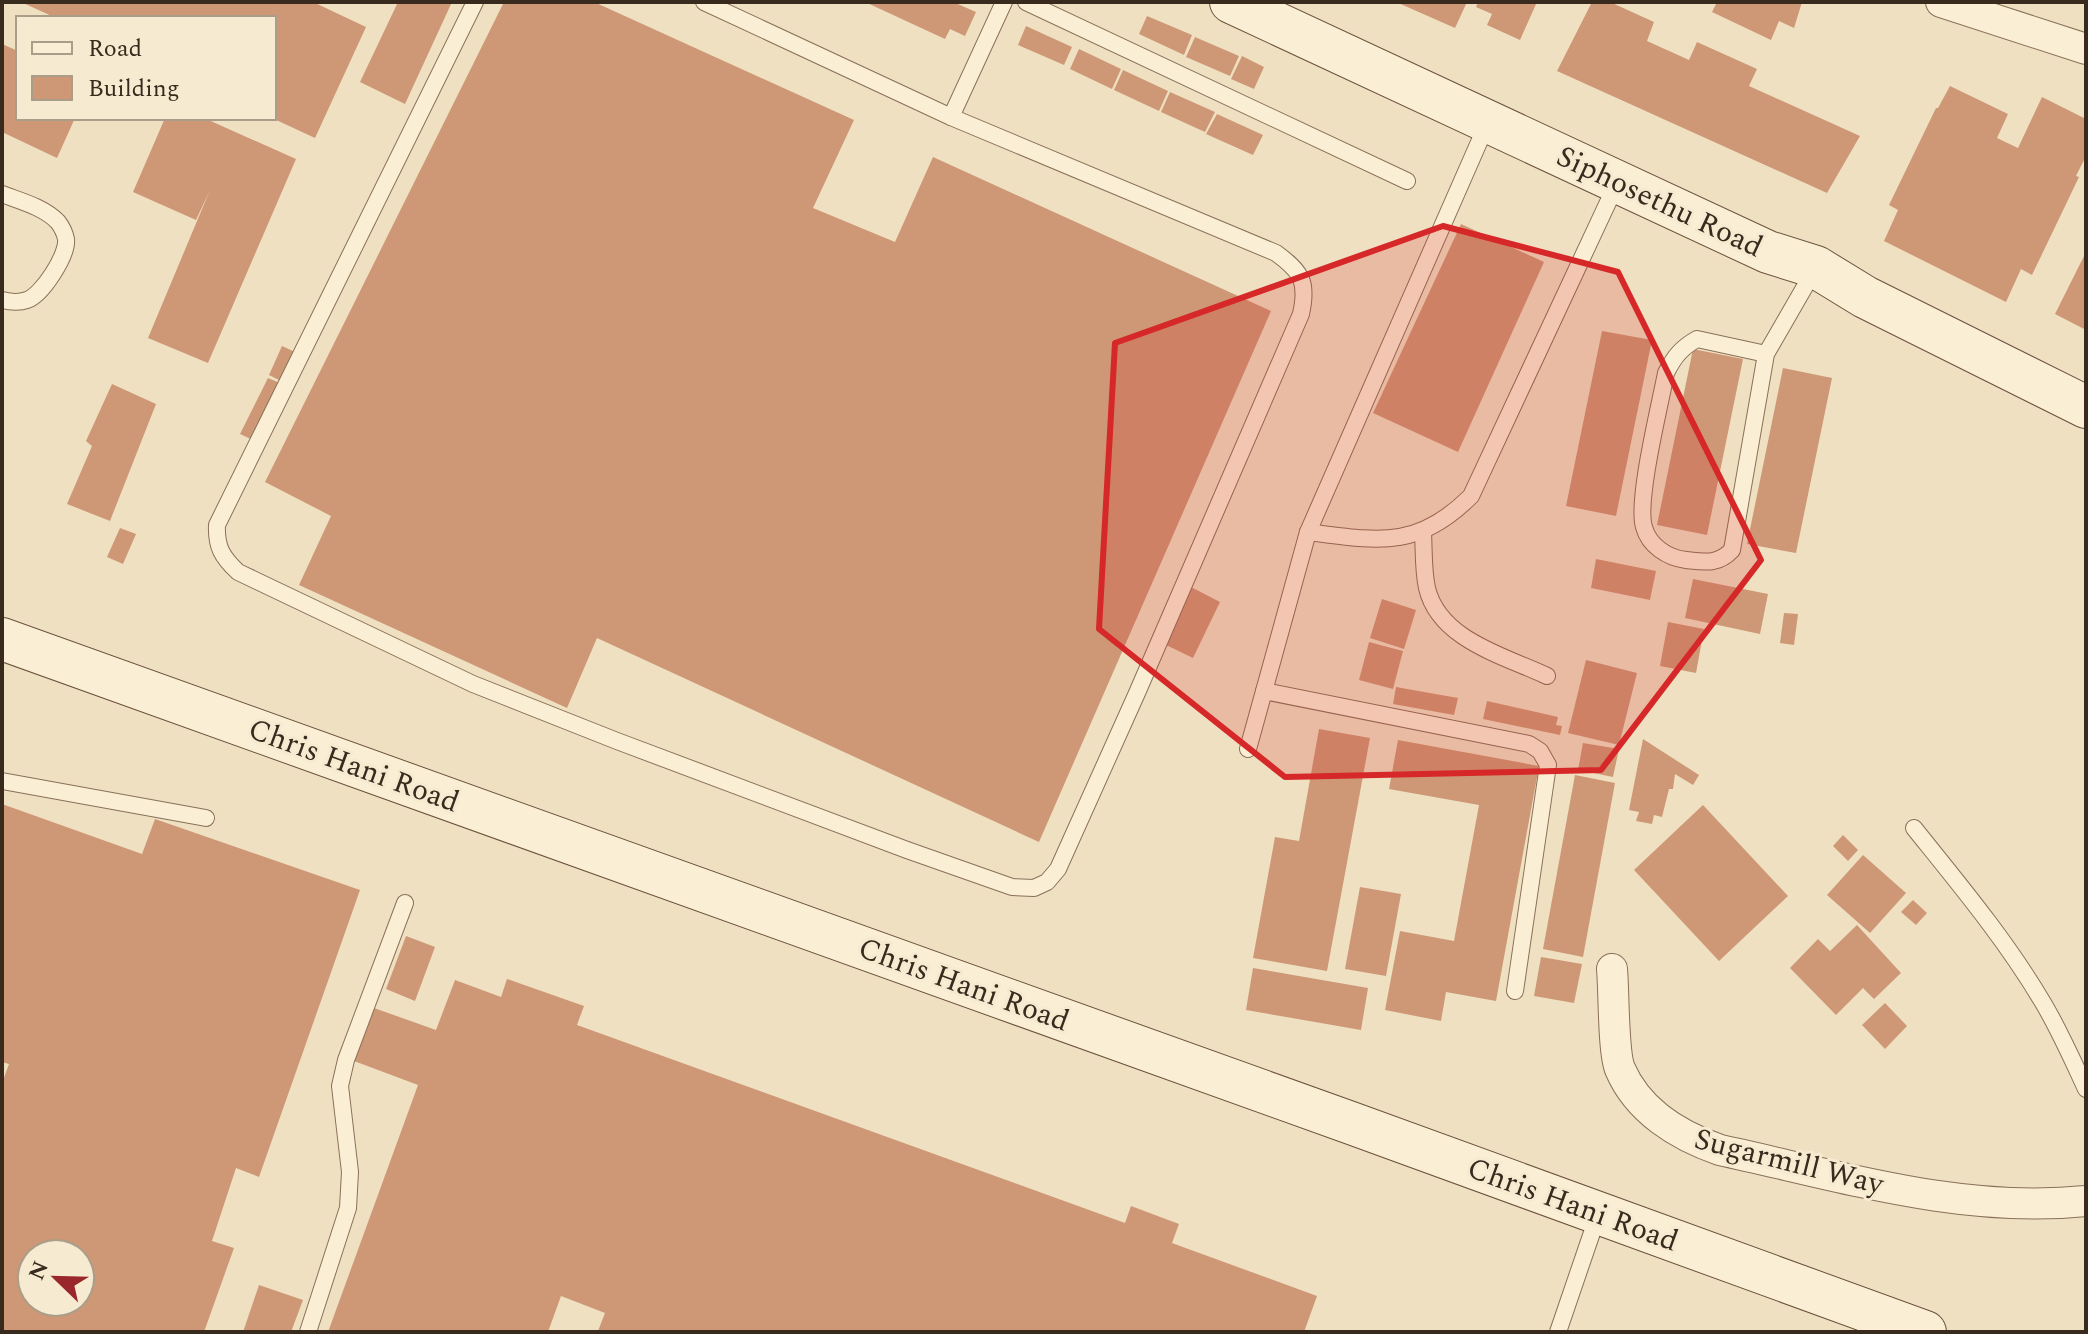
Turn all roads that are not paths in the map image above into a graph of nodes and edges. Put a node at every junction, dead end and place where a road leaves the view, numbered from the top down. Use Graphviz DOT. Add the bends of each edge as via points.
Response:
graph roads {
  1 [pos="475,2"];
  2 [pos="704,2"];
  3 [pos="1004,2"];
  4 [pos="1026,2"];
  5 [pos="1231,2"];
  6 [pos="1941,2"];
  7 [pos="2086,49"];
  8 [pos="951,117"];
  9 [pos="1488,122"];
  10 [pos="1407,181"];
  11 [pos="1618,182"];
  12 [pos="2,194"];
  13 [pos="1816,267"];
  14 [pos="2,300"];
  15 [pos="1766,354"];
  16 [pos="2086,407"];
  17 [pos="1308,532"];
  18 [pos="1423,532"];
  19 [pos="2,639"];
  20 [pos="1547,676"];
  21 [pos="1264,691"];
  22 [pos="1248,749"];
  23 [pos="2,781"];
  24 [pos="206,818"];
  25 [pos="1914,828"];
  26 [pos="405,903"];
  27 [pos="1612,969"];
  28 [pos="1515,991"];
  29 [pos="2086,1089"];
  30 [pos="2086,1201"];
  31 [pos="1599,1213"];
  32 [pos="308,1332"];
  33 [pos="1558,1332"];
  34 [pos="1925,1332"];
  1 -- 8 [label="lane" via="217,525 224,559 238,572 473,684 907,850 1012,887 1034,888 1058,869 1305,295 1302,277 1276,253"];
  2 -- 8 [label="lane"];
  3 -- 8 [label="lane"];
  4 -- 10 [label="lane"];
  5 -- 9 [label="main road, Siphosethu Road"];
  6 -- 7 [label="street"];
  9 -- 11 [label="main road, Siphosethu Road"];
  9 -- 17 [label="lane"];
  11 -- 13 [label="main road, Siphosethu Road" via="1768,252"];
  11 -- 18 [label="lane" via="1471,496"];
  12 -- 14 [label="lane" via="48,214 66,241 44,287 29,300"];
  13 -- 15 [label="lane"];
  13 -- 16 [label="main road, Siphosethu Road" via="1865,297"];
  15 -- 15 [label="lane" via="1732,550 1722,560 1708,562 1663,552 1643,526 1643,495 1673,357 1697,339"];
  17 -- 18 [label="lane" via="1375,540"];
  17 -- 21 [label="lane"];
  18 -- 20 [label="lane" via="1427,588 1437,612 1471,641"];
  19 -- 31 [label="main road, Chris Hani Road"];
  21 -- 22 [label="lane"];
  21 -- 28 [label="lane" via="1529,744 1540,751 1548,765"];
  23 -- 24 [label="lane"];
  25 -- 29 [label="lane" via="1991,924 2042,1001"];
  26 -- 32 [label="lane" via="340,1086 350,1172 348,1208"];
  27 -- 30 [label="street, Sugarmill Way" via="1618,1067 1652,1113 1692,1141 1972,1202"];
  31 -- 33 [label="lane"];
  31 -- 34 [label="main road, Chris Hani Road"];
}
